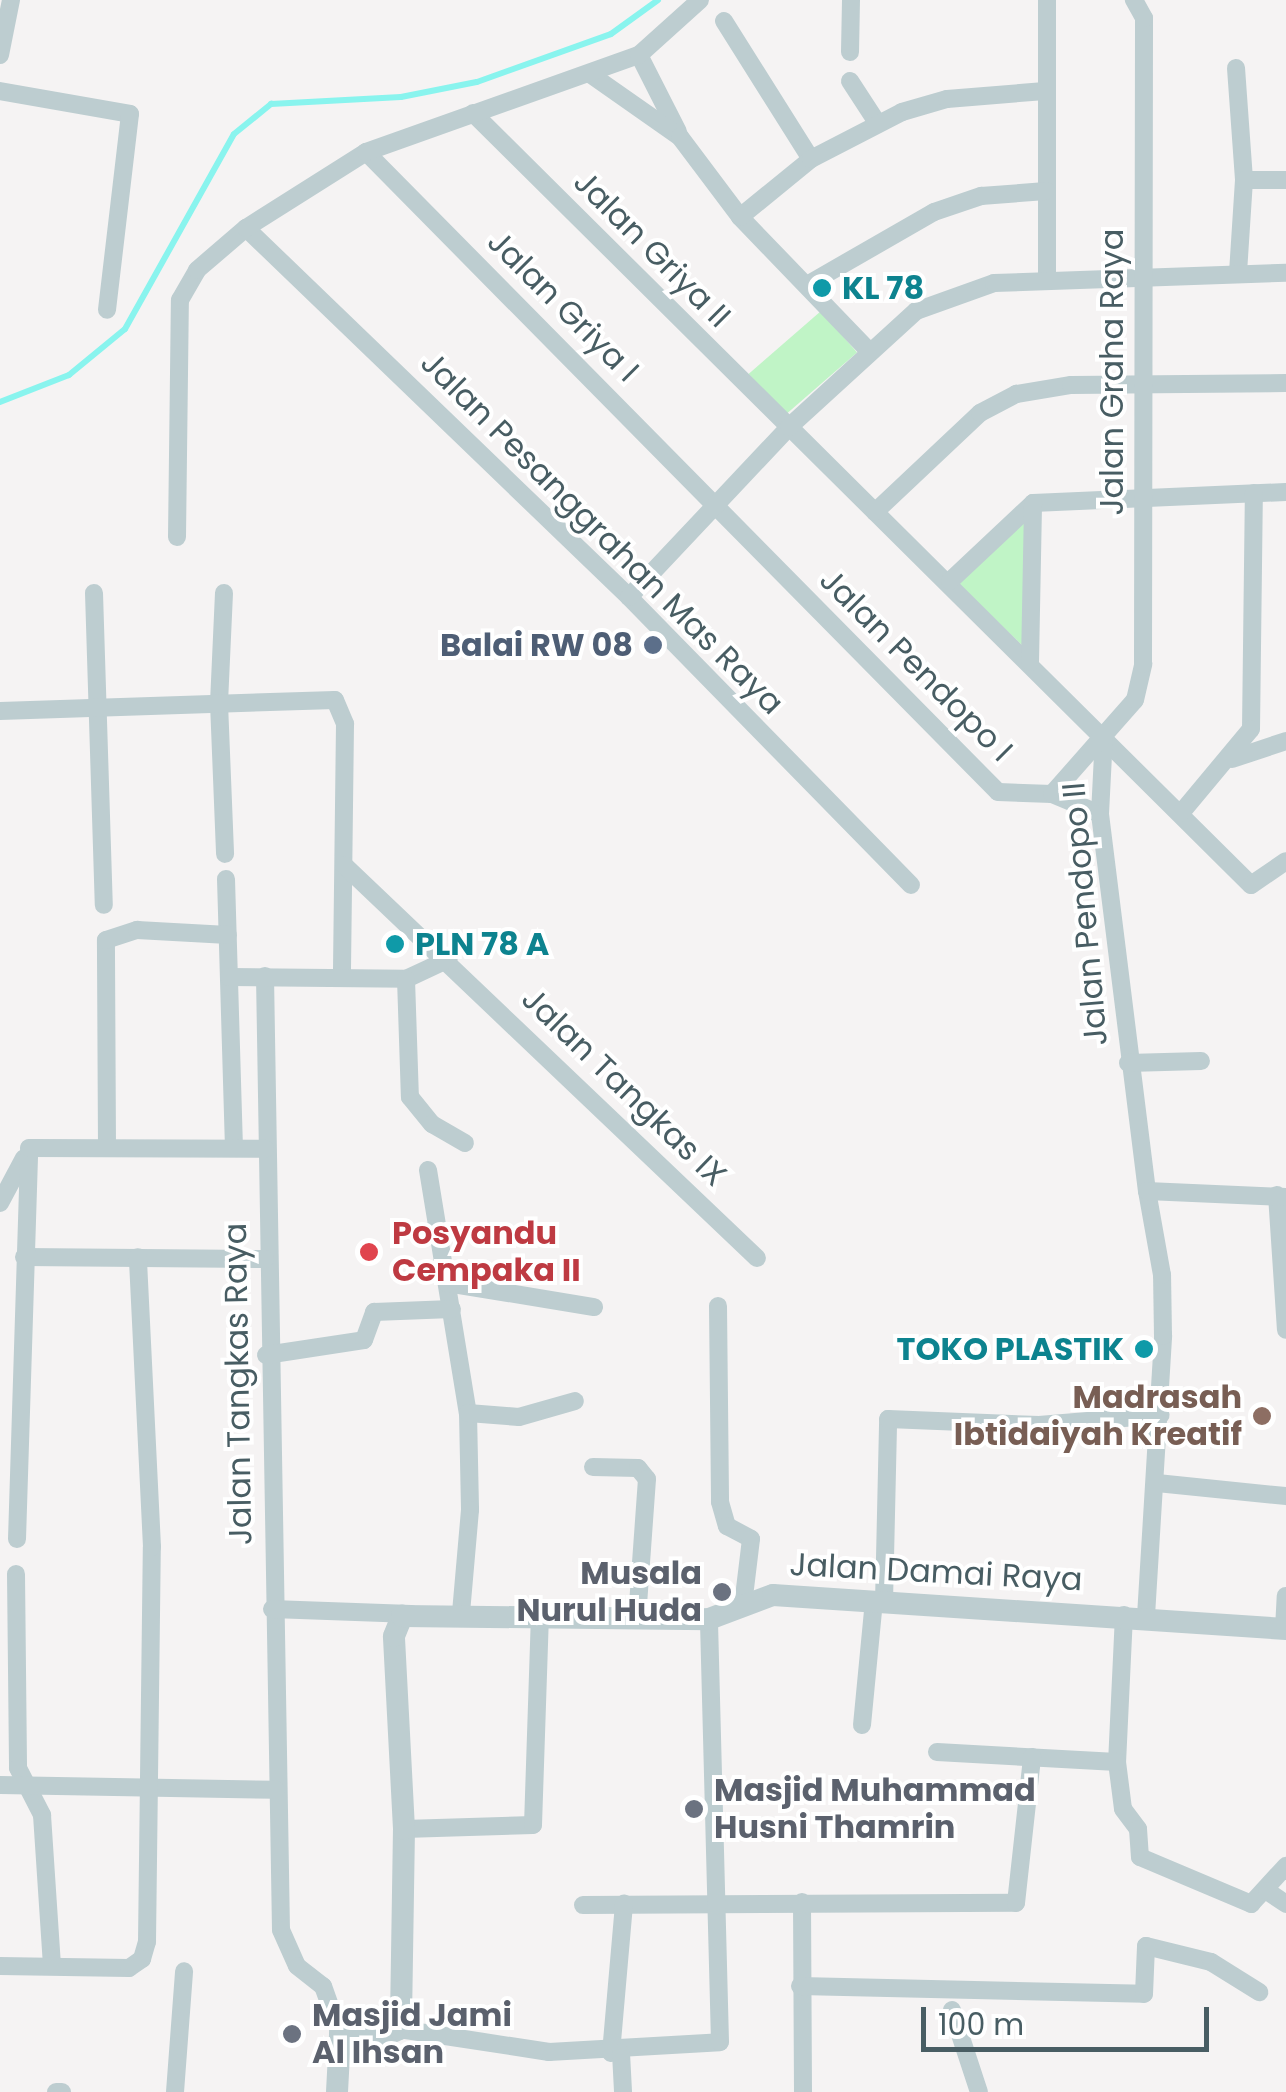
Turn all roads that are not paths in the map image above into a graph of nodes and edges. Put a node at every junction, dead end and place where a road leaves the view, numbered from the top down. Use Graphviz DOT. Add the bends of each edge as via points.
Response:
graph roads {
  1 [pos="11,0"];
  2 [pos="700,0"];
  3 [pos="851,0"];
  4 [pos="1047,0"];
  5 [pos="1134,0"];
  6 [pos="724,21"];
  7 [pos="850,52"];
  8 [pos="0,55"];
  9 [pos="639,55"];
  10 [pos="1236,68"];
  11 [pos="590,74"];
  12 [pos="850,81"];
  13 [pos="0,91"];
  14 [pos="1046,92"];
  15 [pos="473,113"];
  16 [pos="878,124"];
  17 [pos="680,137"];
  18 [pos="366,152"];
  19 [pos="811,158"];
  20 [pos="1244,180"];
  21 [pos="1286,180"];
  22 [pos="1046,191"];
  23 [pos="740,218"];
  24 [pos="246,228"];
  25 [pos="1286,273"];
  26 [pos="1238,274"];
  27 [pos="1140,276"];
  28 [pos="1046,280"];
  29 [pos="807,285"];
  30 [pos="107,310"];
  31 [pos="868,350"];
  32 [pos="1286,383"];
  33 [pos="1143,384"];
  34 [pos="789,427"];
  35 [pos="1286,492"];
  36 [pos="1254,493"];
  37 [pos="1144,494"];
  38 [pos="718,502"];
  39 [pos="1034,503"];
  40 [pos="875,512"];
  41 [pos="177,537"];
  42 [pos="950,581"];
  43 [pos="94,593"];
  44 [pos="224,593"];
  45 [pos="629,597"];
  46 [pos="1030,662"];
  47 [pos="219,703"];
  48 [pos="100,710"];
  49 [pos="0,711"];
  50 [pos="1251,729"];
  51 [pos="1104,735"];
  52 [pos="1286,741"];
  53 [pos="1264,744"];
  54 [pos="1232,759"];
  55 [pos="1052,794"];
  56 [pos="1181,813"];
  57 [pos="1100,814"];
  58 [pos="225,854"];
  59 [pos="1286,861"];
  60 [pos="344,865"];
  61 [pos="226,879"];
  62 [pos="911,885"];
  63 [pos="104,906"];
  64 [pos="228,935"];
  65 [pos="449,959"];
  66 [pos="264,976"];
  67 [pos="230,977"];
  68 [pos="342,977"];
  69 [pos="406,980"];
  70 [pos="1201,1061"];
  71 [pos="1128,1063"];
  72 [pos="465,1143"];
  73 [pos="107,1146"];
  74 [pos="29,1148"];
  75 [pos="234,1148"];
  76 [pos="265,1149"];
  77 [pos="428,1170"];
  78 [pos="1147,1191"];
  79 [pos="1282,1196"];
  80 [pos="0,1203"];
  81 [pos="24,1257"];
  82 [pos="138,1258"];
  83 [pos="757,1258"];
  84 [pos="266,1259"];
  85 [pos="446,1282"];
  86 [pos="594,1306"];
  87 [pos="718,1306"];
  88 [pos="452,1309"];
  89 [pos="1286,1330"];
  90 [pos="266,1355"];
  91 [pos="576,1402"];
  92 [pos="468,1413"];
  93 [pos="1162,1415"];
  94 [pos="593,1467"];
  95 [pos="1157,1483"];
  96 [pos="1286,1496"];
  97 [pos="17,1539"];
  98 [pos="16,1574"];
  99 [pos="1286,1596"];
  100 [pos="879,1601"];
  101 [pos="742,1605"];
  102 [pos="272,1609"];
  103 [pos="461,1612"];
  104 [pos="411,1614"];
  105 [pos="540,1614"];
  106 [pos="1135,1616"];
  107 [pos="637,1618"];
  108 [pos="709,1619"];
  109 [pos="1285,1629"];
  110 [pos="862,1725"];
  111 [pos="937,1752"];
  112 [pos="1032,1757"];
  113 [pos="1117,1762"];
  114 [pos="0,1784"];
  115 [pos="32,1785"];
  116 [pos="152,1788"];
  117 [pos="276,1790"];
  118 [pos="404,1829"];
  119 [pos="1286,1866"];
  120 [pos="1267,1891"];
  121 [pos="718,1901"];
  122 [pos="802,1902"];
  123 [pos="624,1904"];
  124 [pos="1286,1904"];
  125 [pos="583,1905"];
  126 [pos="0,1966"];
  127 [pos="52,1966"];
  128 [pos="184,1971"];
  129 [pos="800,1986"];
  130 [pos="1259,1992"];
  131 [pos="952,2010"];
  132 [pos="399,2029"];
  133 [pos="340,2034"];
  134 [pos="616,2053"];
  135 [pos="175,2092"];
  136 [pos="337,2092"];
  137 [pos="623,2092"];
  138 [pos="804,2092"];
  139 [pos="978,2092"];
  1 -- 8 [label="street"];
  2 -- 9 [label="street"];
  3 -- 7 [label="street"];
  4 -- 14 [label="street"];
  5 -- 27 [label="street, Jalan Graha Raya" via="1144,18"];
  6 -- 19 [label="street"];
  9 -- 11 [label="street"];
  9 -- 17 [label="street"];
  10 -- 20 [label="street"];
  11 -- 15 [label="street"];
  11 -- 17 [label="street"];
  12 -- 16 [label="street"];
  13 -- 30 [label="street" via="130,114"];
  14 -- 16 [label="street" via="947,99"];
  14 -- 22 [label="street"];
  15 -- 18 [label="street"];
  15 -- 34 [label="street, Jalan Griya II"];
  16 -- 19 [label="street"];
  17 -- 23 [label="street"];
  18 -- 24 [label="street"];
  18 -- 38 [label="street, Jalan Griya I"];
  19 -- 23 [label="street"];
  20 -- 21 [label="street"];
  20 -- 26 [label="street"];
  22 -- 28 [label="street"];
  22 -- 29 [label="street" via="981,196 934,212"];
  23 -- 29 [label="street"];
  24 -- 41 [label="street" via="197,270 180,300"];
  24 -- 45 [label="street, Jalan Pesanggrahan Mas Raya"];
  25 -- 26 [label="street"];
  26 -- 27 [label="street"];
  27 -- 28 [label="street"];
  27 -- 33 [label="street, Jalan Graha Raya"];
  28 -- 31 [label="street" via="961,290 916,311"];
  29 -- 31 [label="street"];
  31 -- 34 [label="street"];
  32 -- 33 [label="street"];
  33 -- 37 [label="street, Jalan Graha Raya"];
  33 -- 40 [label="street" via="1016,394 980,412"];
  34 -- 38 [label="street"];
  34 -- 40 [label="street, Jalan Pendopo II"];
  35 -- 36 [label="street"];
  36 -- 37 [label="street"];
  36 -- 50 [label="street"];
  37 -- 39 [label="street"];
  37 -- 51 [label="street, Jalan Graha Raya" via="1142,674 1135,700"];
  38 -- 45 [label="street"];
  38 -- 55 [label="street, Jalan Pendopo I" via="998,792"];
  39 -- 42 [label="street"];
  39 -- 46 [label="street"];
  40 -- 42 [label="street, Jalan Pendopo II"];
  42 -- 46 [label="street, Jalan Pendopo II"];
  43 -- 48 [label="street"];
  44 -- 47 [label="street"];
  45 -- 62 [label="street, Jalan Pesanggrahan Mas Raya"];
  46 -- 51 [label="street, Jalan Pendopo II"];
  47 -- 48 [label="street"];
  47 -- 58 [label="street"];
  47 -- 60 [label="street" via="326,696 341,708"];
  48 -- 49 [label="street"];
  48 -- 63 [label="street"];
  50 -- 53 [label="street"];
  50 -- 54 [label="street"];
  51 -- 55 [label="street, Jalan Graha Raya"];
  51 -- 56 [label="street"];
  51 -- 57 [label="street, Jalan Pendopo II"];
  52 -- 53 [label="street"];
  53 -- 54 [label="street"];
  54 -- 56 [label="street"];
  55 -- 57 [label="street, Jalan Pendopo I"];
  56 -- 59 [label="street" via="1250,885"];
  57 -- 71 [label="street, Jalan Pendopo II"];
  60 -- 65 [label="street, Jalan Tangkas IX"];
  60 -- 68 [label="street"];
  61 -- 64 [label="street"];
  64 -- 67 [label="street"];
  64 -- 73 [label="street" via="125,932 106,940"];
  65 -- 69 [label="street"];
  65 -- 83 [label="street, Jalan Tangkas IX"];
  66 -- 67 [label="street"];
  66 -- 68 [label="street"];
  66 -- 76 [label="street, Jalan Tangkas Raya"];
  67 -- 75 [label="street"];
  68 -- 69 [label="street"];
  69 -- 72 [label="street" via="410,1097 432,1124"];
  70 -- 71 [label="street"];
  71 -- 78 [label="street, Jalan Pendopo II"];
  73 -- 74 [label="street"];
  73 -- 75 [label="street"];
  74 -- 80 [label="street"];
  74 -- 81 [label="street"];
  75 -- 76 [label="street"];
  76 -- 84 [label="street, Jalan Tangkas Raya"];
  77 -- 85 [label="street"];
  78 -- 79 [label="street"];
  78 -- 93 [label="street, Jalan Pendopo II" via="1162,1275"];
  79 -- 89 [label="street"];
  81 -- 82 [label="street"];
  81 -- 97 [label="street"];
  82 -- 84 [label="street"];
  82 -- 116 [label="street" via="152,1547"];
  84 -- 90 [label="street, Jalan Tangkas Raya"];
  85 -- 86 [label="street"];
  85 -- 88 [label="street"];
  87 -- 101 [label="street" via="720,1502 727,1526 751,1538 752,1546"];
  88 -- 90 [label="street" via="374,1312 364,1340"];
  88 -- 92 [label="street"];
  90 -- 102 [label="street, Jalan Tangkas Raya"];
  91 -- 92 [label="street" via="519,1417"];
  92 -- 103 [label="street" via="470,1510"];
  93 -- 95 [label="street, Jalan Pendopo II"];
  93 -- 100 [label="street" via="1040,1425 888,1419"];
  94 -- 107 [label="street" via="638,1468 647,1479"];
  95 -- 96 [label="street"];
  95 -- 106 [label="street, Jalan Pendopo II"];
  98 -- 115 [label="street" via="18,1768"];
  99 -- 109 [label="street"];
  100 -- 101 [label="street, Jalan Damai Raya" via="774,1595"];
  100 -- 106 [label="street, Jalan Damai Raya"];
  100 -- 110 [label="street"];
  101 -- 108 [label="street, Jalan Damai Raya"];
  102 -- 104 [label="street"];
  102 -- 117 [label="street, Jalan Tangkas Raya"];
  103 -- 104 [label="street, Jalan Damai Raya"];
  103 -- 105 [label="street, Jalan Damai Raya"];
  104 -- 118 [label="street" via="402,1616 394,1636"];
  105 -- 107 [label="street, Jalan Damai Raya"];
  105 -- 118 [label="street" via="532,1825"];
  106 -- 109 [label="street, Jalan Damai Raya"];
  106 -- 113 [label="street, Jalan Pendopo II"];
  107 -- 108 [label="street, Jalan Damai Raya"];
  108 -- 121 [label="street"];
  111 -- 112 [label="street"];
  112 -- 113 [label="street"];
  112 -- 122 [label="street" via="1016,1903"];
  113 -- 120 [label="street, Jalan Pendopo II" via="1123,1809 1138,1829 1143,1860 1244,1904"];
  114 -- 115 [label="street"];
  115 -- 116 [label="street"];
  115 -- 127 [label="street" via="42,1815"];
  116 -- 117 [label="street"];
  116 -- 127 [label="street" via="147,1942 139,1962 129,1968"];
  117 -- 133 [label="street" via="281,1930 297,1966 323,1986"];
  118 -- 132 [label="street"];
  119 -- 120 [label="street"];
  120 -- 124 [label="street"];
  121 -- 122 [label="street"];
  121 -- 123 [label="street"];
  121 -- 134 [label="street" via="723,2034 717,2044"];
  122 -- 129 [label="street"];
  123 -- 125 [label="street"];
  123 -- 134 [label="street"];
  126 -- 127 [label="street"];
  128 -- 135 [label="street"];
  129 -- 130 [label="street" via="1144,1994 1146,1946 1211,1962"];
  129 -- 138 [label="street"];
  131 -- 139 [label="street"];
  132 -- 133 [label="street"];
  132 -- 134 [label="street" via="549,2052"];
  133 -- 136 [label="street"];
  134 -- 137 [label="street"];
}
